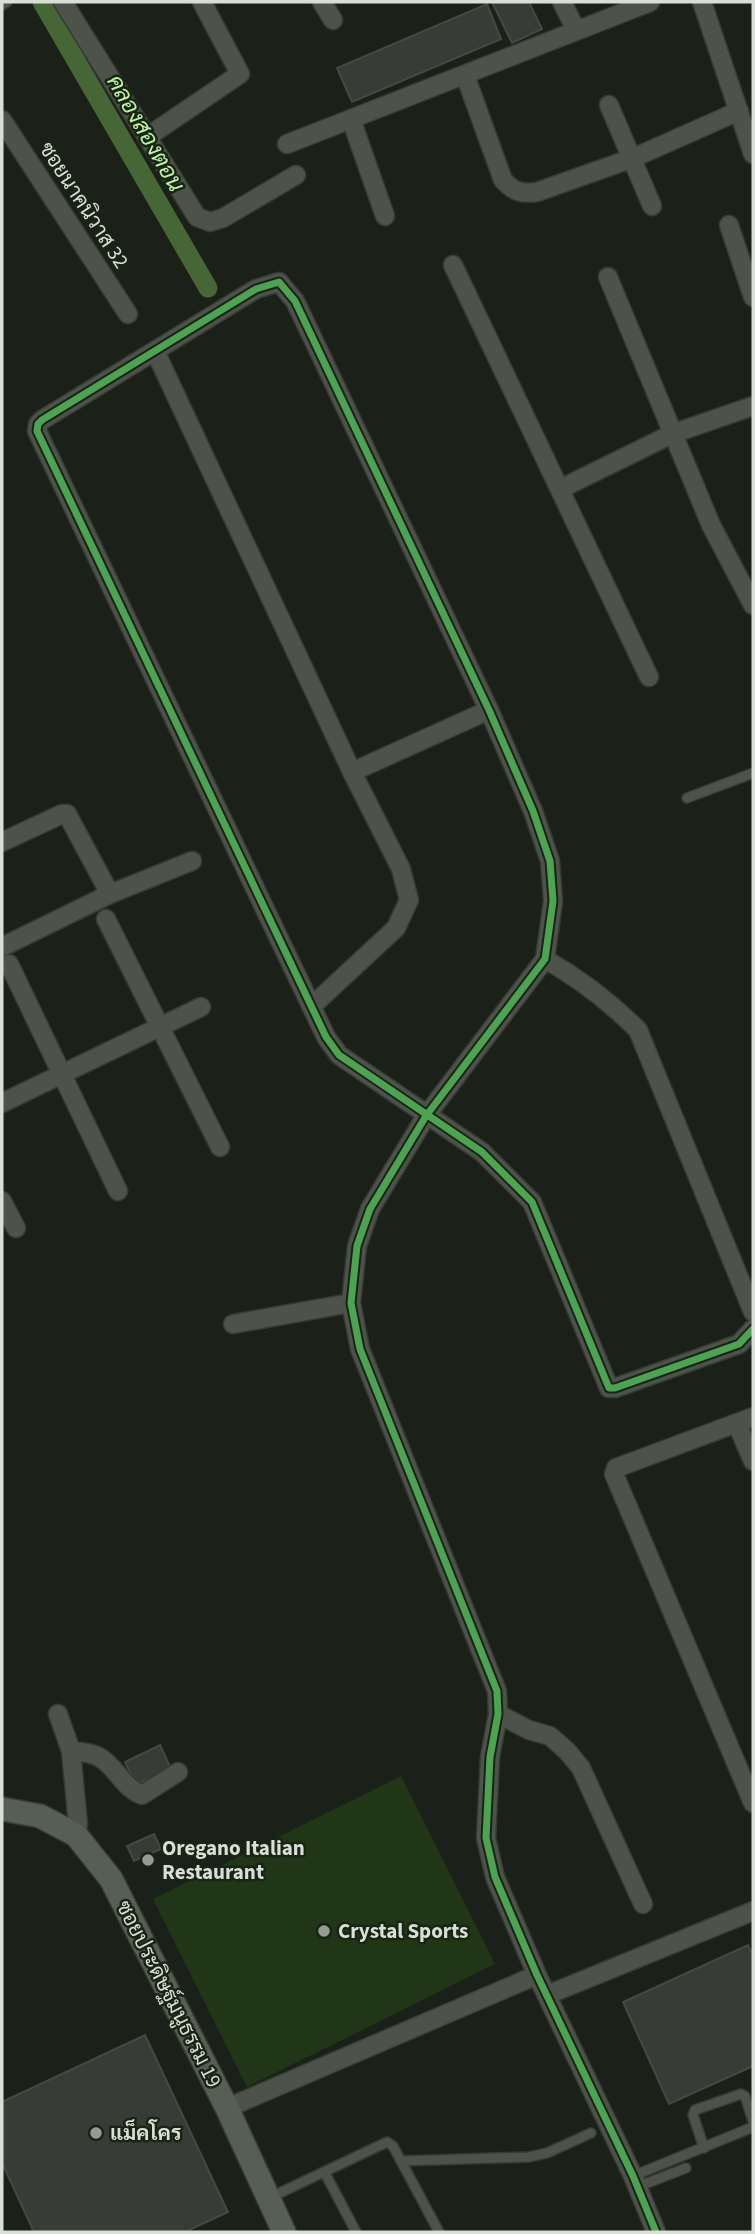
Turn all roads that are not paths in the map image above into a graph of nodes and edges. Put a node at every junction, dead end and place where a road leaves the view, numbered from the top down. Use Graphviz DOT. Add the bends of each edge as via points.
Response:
graph roads {
  1 [pos="8,2"];
  2 [pos="63,2"];
  3 [pos="202,2"];
  4 [pos="322,2"];
  5 [pos="562,2"];
  6 [pos="650,2"];
  7 [pos="702,2"];
  8 [pos="2,5"];
  9 [pos="333,20"];
  10 [pos="576,30"];
  11 [pos="465,75"];
  12 [pos="609,105"];
  13 [pos="738,111"];
  14 [pos="351,119"];
  15 [pos="2,120"];
  16 [pos="147,136"];
  17 [pos="287,144"];
  18 [pos="753,155"];
  19 [pos="633,158"];
  20 [pos="296,175"];
  21 [pos="652,206"];
  22 [pos="385,216"];
  23 [pos="729,225"];
  24 [pos="453,265"];
  25 [pos="608,277"];
  26 [pos="753,297"];
  27 [pos="128,314"];
  28 [pos="155,351"];
  29 [pos="753,405"];
  30 [pos="672,434"];
  31 [pos="560,489"];
  32 [pos="753,605"];
  33 [pos="649,677"];
  34 [pos="489,710"];
  35 [pos="352,772"];
  36 [pos="753,773"];
  37 [pos="687,798"];
  38 [pos="2,842"];
  39 [pos="192,861"];
  40 [pos="110,894"];
  41 [pos="106,919"];
  42 [pos="5,955"];
  43 [pos="545,959"];
  44 [pos="313,1005"];
  45 [pos="201,1007"];
  46 [pos="159,1027"];
  47 [pos="61,1074"];
  48 [pos="2,1103"];
  49 [pos="426,1116"];
  50 [pos="220,1147"];
  51 [pos="118,1191"];
  52 [pos="2,1201"];
  53 [pos="16,1228"];
  54 [pos="351,1303"];
  55 [pos="753,1312"];
  56 [pos="233,1324"];
  57 [pos="753,1329"];
  58 [pos="745,1421"];
  59 [pos="753,1461"];
  60 [pos="58,1714"];
  61 [pos="498,1714"];
  62 [pos="71,1751"];
  63 [pos="178,1772"];
  64 [pos="753,1804"];
  65 [pos="2,1809"];
  66 [pos="76,1835"];
  67 [pos="643,1904"];
  68 [pos="753,1911"];
  69 [pos="537,1975"];
  70 [pos="547,1995"];
  71 [pos="227,2108"];
  72 [pos="753,2121"];
  73 [pos="753,2127"];
  74 [pos="591,2133"];
  75 [pos="704,2148"];
  76 [pos="401,2161"];
  77 [pos="686,2168"];
  78 [pos="325,2173"];
  79 [pos="635,2182"];
  80 [pos="268,2198"];
  81 [pos="284,2232"];
  82 [pos="356,2232"];
  83 [pos="439,2232"];
  84 [pos="656,2232"];
  1 -- 8 [label="lane"];
  2 -- 16 [label="street"];
  3 -- 16 [label="street" via="240,74"];
  4 -- 9 [label="street"];
  5 -- 10 [label="street"];
  6 -- 10 [label="street"];
  7 -- 13 [label="street"];
  10 -- 11 [label="street"];
  11 -- 14 [label="street"];
  11 -- 19 [label="street" via="503,180 513,191 537,192"];
  12 -- 19 [label="street"];
  13 -- 18 [label="street"];
  13 -- 19 [label="street"];
  14 -- 17 [label="street"];
  14 -- 22 [label="street"];
  15 -- 27 [label="street, ซอยนาคนิวาส 32"];
  16 -- 20 [label="street" via="197,217 210,222"];
  19 -- 21 [label="street"];
  23 -- 26 [label="street"];
  24 -- 31 [label="street"];
  25 -- 30 [label="street"];
  28 -- 34 [label="street" via="256,289 279,282 295,301"];
  28 -- 35 [label="street"];
  28 -- 44 [label="street" via="43,420 37,431"];
  29 -- 30 [label="street"];
  30 -- 31 [label="street"];
  30 -- 32 [label="street" via="711,525"];
  31 -- 33 [label="street"];
  34 -- 35 [label="street"];
  34 -- 43 [label="street" via="550,862 552,901"];
  35 -- 44 [label="street" via="401,869 409,900 396,928"];
  36 -- 37 [label="lane"];
  38 -- 40 [label="street" via="67,814"];
  39 -- 40 [label="street"];
  40 -- 42 [label="street"];
  41 -- 46 [label="street"];
  42 -- 47 [label="street"];
  43 -- 49 [label="street"];
  43 -- 55 [label="street" via="580,979 638,1030"];
  44 -- 49 [label="street" via="339,1055"];
  45 -- 46 [label="street"];
  46 -- 47 [label="street"];
  46 -- 50 [label="street"];
  47 -- 48 [label="street"];
  47 -- 51 [label="street"];
  49 -- 54 [label="street" via="370,1209 357,1246"];
  49 -- 57 [label="street" via="482,1152 532,1202 609,1388 739,1344"];
  52 -- 53 [label="street"];
  54 -- 56 [label="street"];
  54 -- 61 [label="street" via="360,1349 490,1670"];
  58 -- 59 [label="street"];
  58 -- 64 [label="street" via="617,1468 614,1474"];
  60 -- 62 [label="street"];
  61 -- 67 [label="street" via="550,1736 581,1768"];
  61 -- 69 [label="street" via="489,1757 486,1838 495,1877"];
  62 -- 63 [label="street" via="103,1759 142,1795"];
  62 -- 66 [label="street"];
  65 -- 66 [label="street, ซอยประดิษฐ์มนูธรรม 19" via="40,1816"];
  66 -- 71 [label="street, ซอยประดิษฐ์มนูธรรม 19" via="111,1879"];
  68 -- 70 [label="street"];
  69 -- 70 [label="street"];
  69 -- 71 [label="street"];
  70 -- 79 [label="street"];
  71 -- 80 [label="street, ซอยประดิษฐ์มนูธรรม 19"];
  72 -- 75 [label="lane" via="741,2094 695,2110 692,2115"];
  73 -- 75 [label="lane"];
  74 -- 76 [label="lane" via="529,2157"];
  75 -- 79 [label="lane"];
  76 -- 78 [label="lane" via="387,2142"];
  76 -- 83 [label="lane"];
  77 -- 79 [label="lane"];
  78 -- 80 [label="lane"];
  78 -- 82 [label="lane"];
  79 -- 84 [label="street"];
  80 -- 81 [label="street, ซอยประดิษฐ์มนูธรรม 19"];
}
